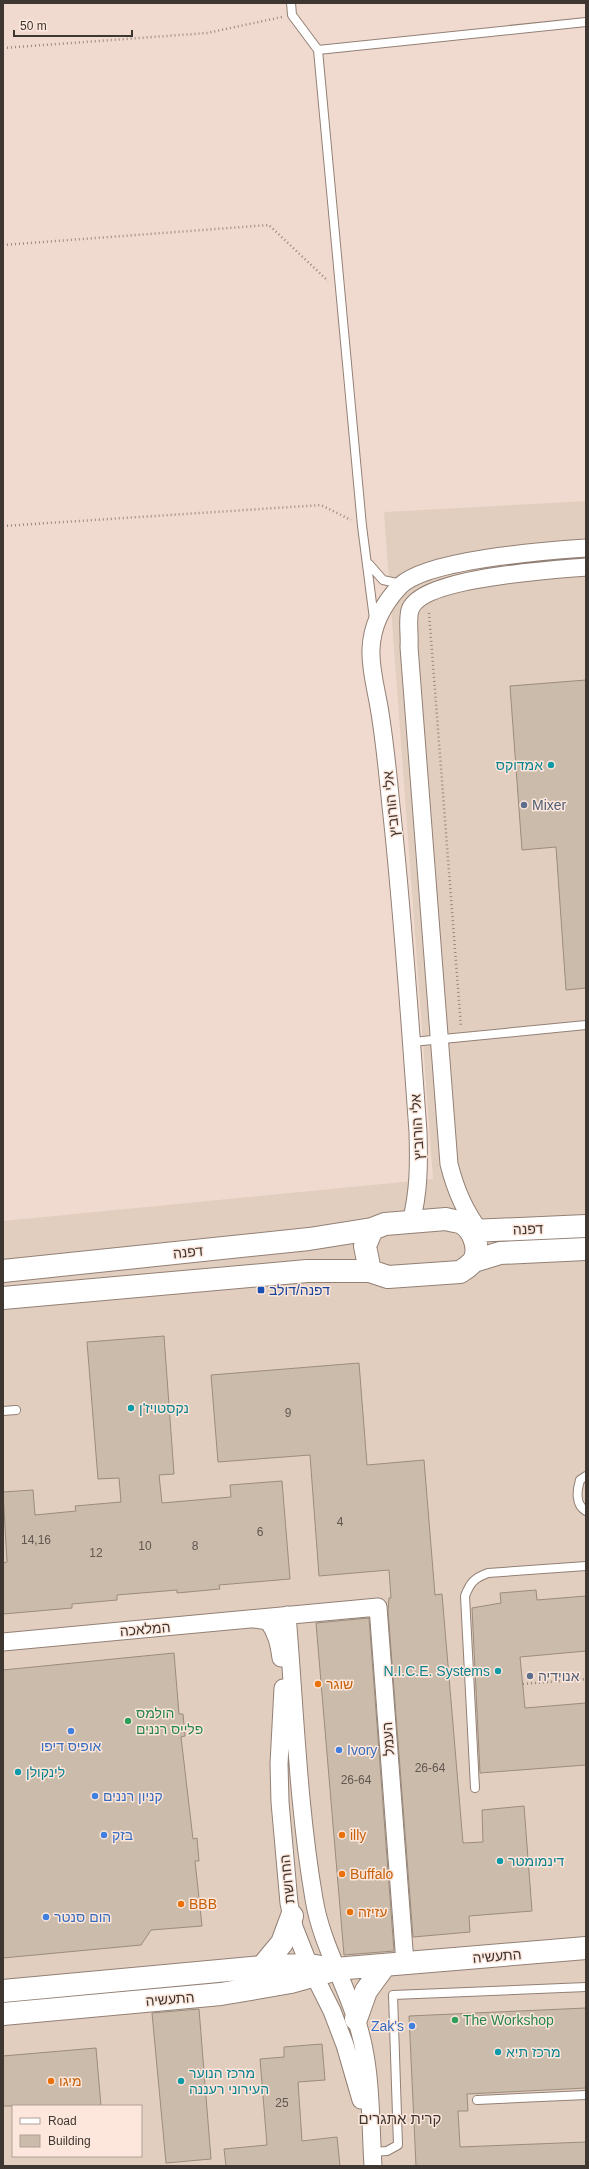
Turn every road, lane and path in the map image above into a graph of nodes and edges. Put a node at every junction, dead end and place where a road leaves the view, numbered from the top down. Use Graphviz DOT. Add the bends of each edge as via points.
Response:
graph roads {
  1 [pos="291,3"];
  2 [pos="292,15"];
  3 [pos="586,22"];
  4 [pos="3,48"];
  5 [pos="318,50"];
  6 [pos="3,245"];
  7 [pos="340,293"];
  8 [pos="3,526"];
  9 [pos="362,526"];
  10 [pos="586,548"];
  11 [pos="367,561"];
  12 [pos="586,567"];
  13 [pos="402,584"];
  14 [pos="428,594"];
  15 [pos="375,626"];
  16 [pos="586,1025"];
  17 [pos="462,1038"];
  18 [pos="441,1040"];
  19 [pos="412,1042"];
  20 [pos="411,1222"];
  21 [pos="586,1226"];
  22 [pos="372,1229"];
  23 [pos="475,1231"];
  24 [pos="586,1249"];
  25 [pos="474,1261"];
  26 [pos="3,1271"];
  27 [pos="370,1271"];
  28 [pos="3,1298"];
  29 [pos="16,1410"];
  30 [pos="3,1411"];
  31 [pos="586,1476"];
  32 [pos="586,1511"];
  33 [pos="586,1566"];
  34 [pos="287,1615"];
  35 [pos="254,1618"];
  36 [pos="3,1642"];
  37 [pos="586,1679"];
  38 [pos="523,1684"];
  39 [pos="475,1788"];
  40 [pos="292,1916"];
  41 [pos="586,1948"];
  42 [pos="395,1964"];
  43 [pos="262,1967"];
  44 [pos="335,1969"];
  45 [pos="312,1970"];
  46 [pos="586,1987"];
  47 [pos="3,1991"];
  48 [pos="3,2014"];
  49 [pos="356,2019"];
  50 [pos="586,2095"];
  51 [pos="477,2100"];
  52 [pos="372,2153"];
  1 -- 2 [label="lane"];
  2 -- 4 [label="path" via="207,33"];
  2 -- 5 [label="lane"];
  3 -- 5 [label="lane"];
  5 -- 7 [label="lane"];
  6 -- 7 [label="path" via="269,226"];
  7 -- 9 [label="lane"];
  8 -- 9 [label="path" via="321,505"];
  9 -- 11 [label="lane"];
  10 -- 13 [label="street, אלי הורוביץ" via="517,554 444,567 418,575"];
  11 -- 13 [label="lane" via="383,580"];
  11 -- 15 [label="lane"];
  12 -- 14 [label="street, אלי הורוביץ" via="498,574"];
  13 -- 15 [label="street, אלי הורוביץ" via="386,601"];
  14 -- 17 [label="path"];
  14 -- 18 [label="street, אלי הורוביץ" via="418,599 410,610 409,647"];
  15 -- 19 [label="street, אלי הורוביץ" via="372,657 402,900"];
  16 -- 17 [label="lane"];
  17 -- 18 [label="lane"];
  18 -- 19 [label="lane"];
  18 -- 23 [label="street, אלי הורוביץ" via="449,1164 456,1190"];
  19 -- 20 [label="street, אלי הורוביץ" via="419,1169 417,1199"];
  20 -- 22 [label="street, דפנה" via="385,1224"];
  20 -- 23 [label="street, דפנה" via="446,1220 462,1223"];
  21 -- 23 [label="street, דפנה"];
  22 -- 26 [label="street, דפנה" via="310,1239"];
  22 -- 27 [label="street" via="365,1246"];
  23 -- 25 [label="street"];
  24 -- 25 [label="street, דפנה" via="500,1253"];
  25 -- 27 [label="street, דפנה" via="460,1272 388,1277"];
  27 -- 28 [label="street, דפנה" via="307,1271"];
  29 -- 30 [label="lane"];
  31 -- 32 [label="lane" via="580,1480 578,1487 578,1502"];
  33 -- 39 [label="lane" via="488,1573 477,1577 470,1584 466,1596"];
  34 -- 35 [label="street, המלאכה"];
  34 -- 42 [label="street, העמל" via="378,1607"];
  34 -- 44 [label="street, החרושת" via="303,1815 314,1900"];
  35 -- 36 [label="street, המלאכה"];
  35 -- 40 [label="street, החרושת" via="268,1621 275,1629 279,1642 284,1689 279,1764 280,1802"];
  37 -- 38 [label="path"];
  40 -- 43 [label="street" via="282,1943"];
  40 -- 45 [label="street, החרושת"];
  41 -- 42 [label="street, התעשיה"];
  42 -- 44 [label="street, התעשיה"];
  42 -- 49 [label="street" via="366,1991"];
  43 -- 45 [label="street, התעשיה"];
  43 -- 47 [label="street, התעשיה"];
  44 -- 45 [label="street, התעשיה"];
  44 -- 49 [label="street, החרושת"];
  45 -- 48 [label="street, התעשיה" via="221,1994"];
  45 -- 52 [label="street, החרושת" via="345,2045"];
  46 -- 52 [label="lane" via="394,1995 398,2145 387,2151"];
  49 -- 52 [label="street, החרושת" via="365,2052"];
  50 -- 51 [label="lane"];
}
